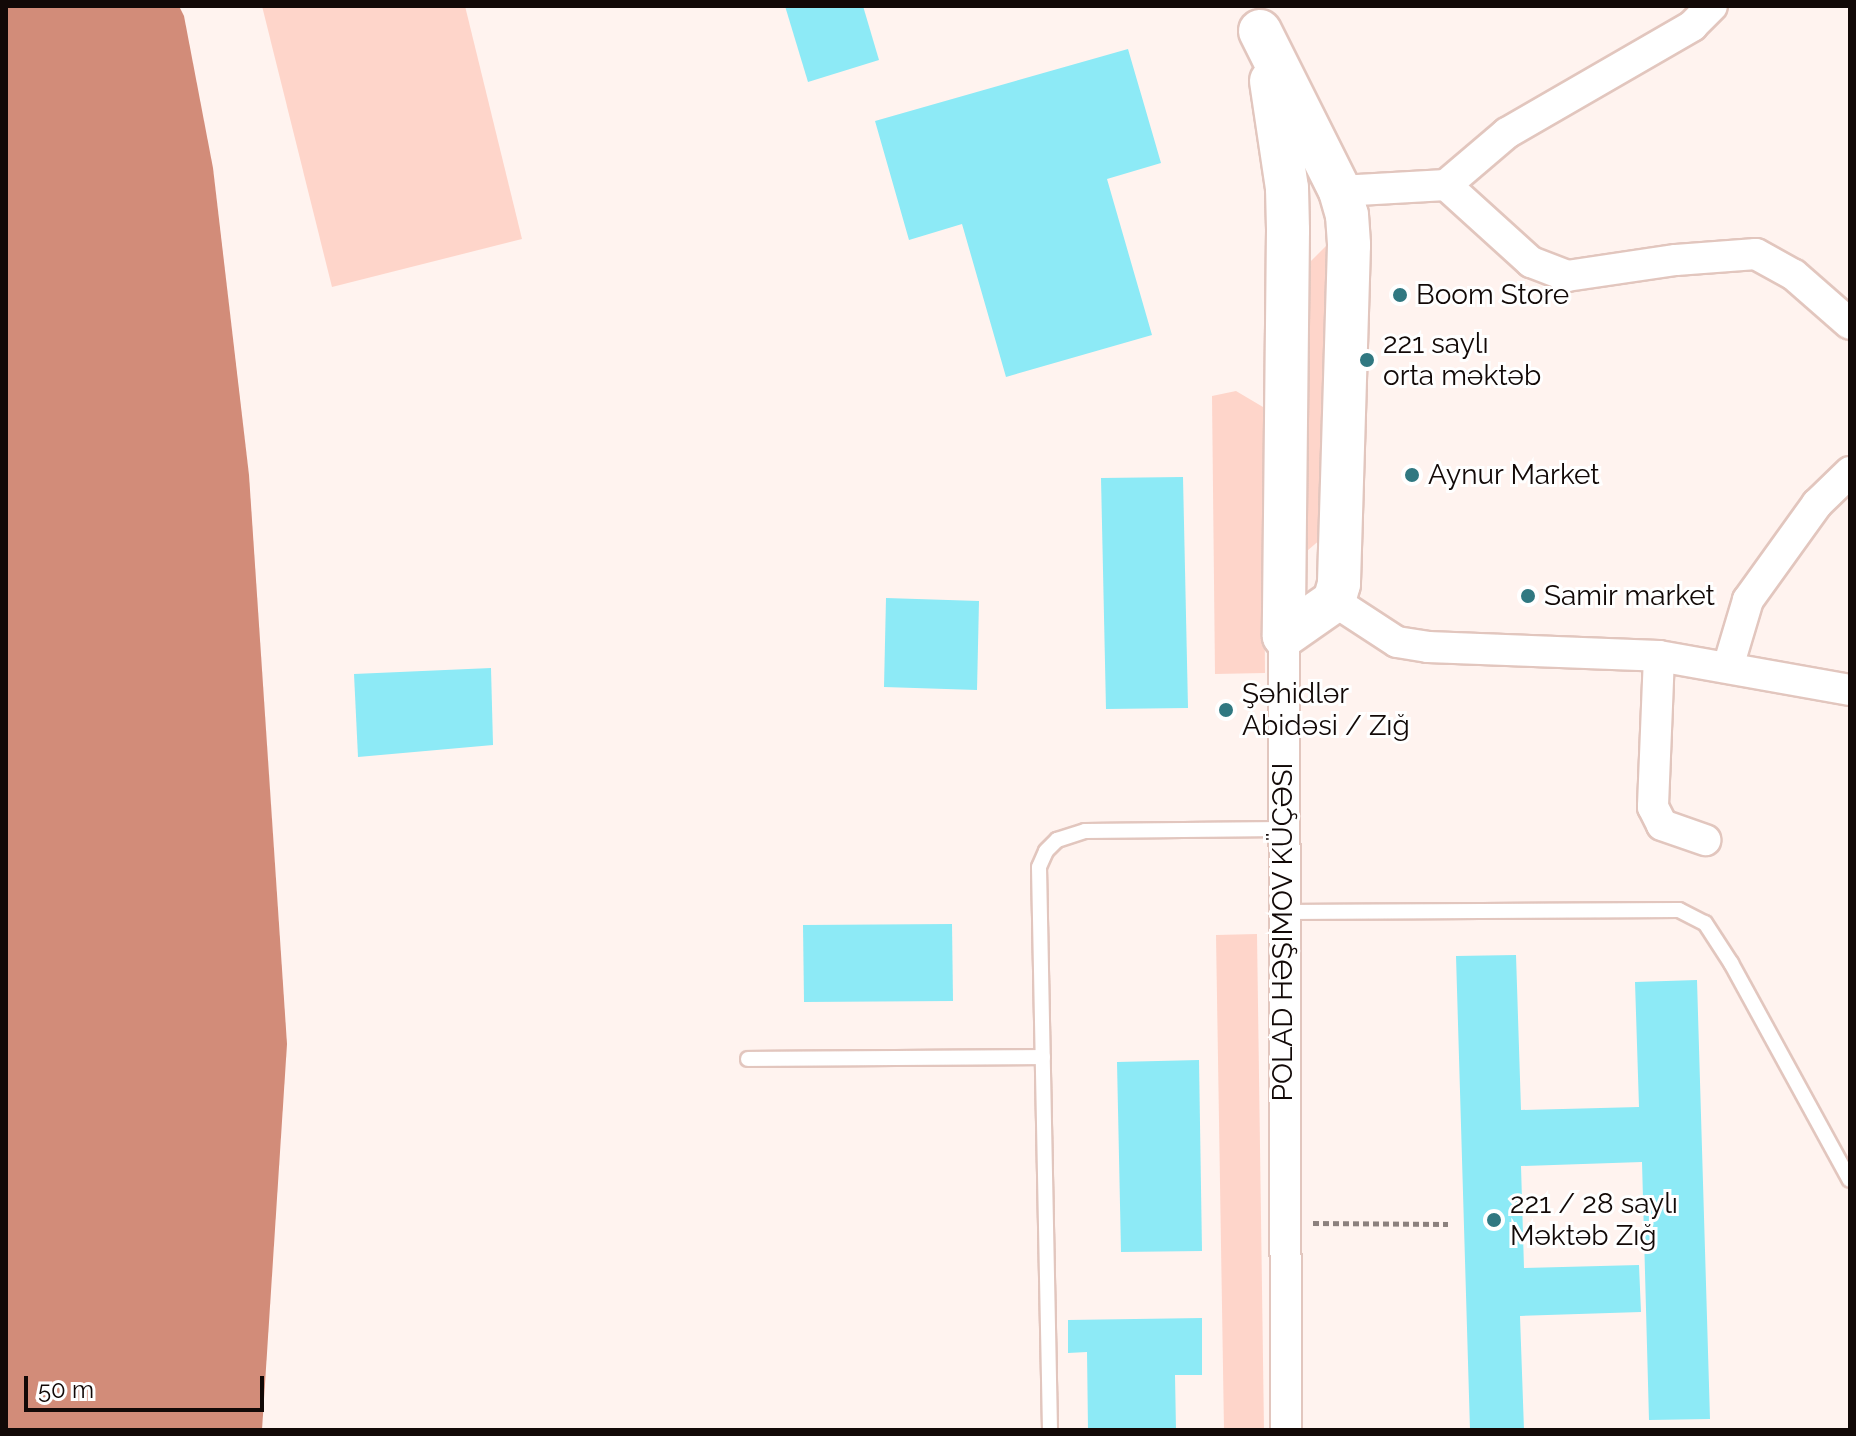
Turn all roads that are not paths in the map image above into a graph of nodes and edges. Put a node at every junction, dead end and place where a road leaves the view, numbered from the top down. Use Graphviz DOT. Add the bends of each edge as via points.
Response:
graph roads {
  1 [pos="1712,6"];
  2 [pos="1256,19"];
  3 [pos="1446,185"];
  4 [pos="1340,191"];
  5 [pos="1288,230"];
  6 [pos="1850,324"];
  7 [pos="1850,472"];
  8 [pos="1334,601"];
  9 [pos="1284,636"];
  10 [pos="1659,656"];
  11 [pos="1728,667"];
  12 [pos="1850,690"];
  13 [pos="1282,829"];
  14 [pos="1705,840"];
  15 [pos="1282,912"];
  16 [pos="1043,1057"];
  17 [pos="748,1059"];
  18 [pos="1850,1180"];
  19 [pos="1050,1430"];
  20 [pos="1286,1430"];
  1 -- 3 [label="street" via="1692,26 1507,133"];
  2 -- 4 [label="street"];
  2 -- 5 [label="street, POLAD HƏŞIMOV KÜÇƏSI" via="1282,144"];
  3 -- 4 [label="street"];
  3 -- 6 [label="street" via="1531,262 1567,276 1756,254 1794,275"];
  4 -- 5 [label="street" via="1309,198"];
  4 -- 8 [label="street" via="1349,245 1339,584"];
  5 -- 9 [label="street, POLAD HƏŞIMOV KÜÇƏSI"];
  7 -- 11 [label="street" via="1817,504 1748,600"];
  8 -- 9 [label="street"];
  8 -- 10 [label="street" via="1397,642"];
  9 -- 13 [label="street, POLAD HƏŞIMOV KÜÇƏSI"];
  10 -- 11 [label="street"];
  10 -- 14 [label="street" via="1653,807 1662,825"];
  11 -- 12 [label="street"];
  13 -- 15 [label="street, POLAD HƏŞIMOV KÜÇƏSI"];
  13 -- 16 [label="lane" via="1085,831 1057,840 1039,867"];
  15 -- 18 [label="lane" via="1679,910 1705,923 1731,963"];
  15 -- 20 [label="street, POLAD HƏŞIMOV KÜÇƏSI"];
  16 -- 17 [label="lane"];
  16 -- 19 [label="lane"];
}
